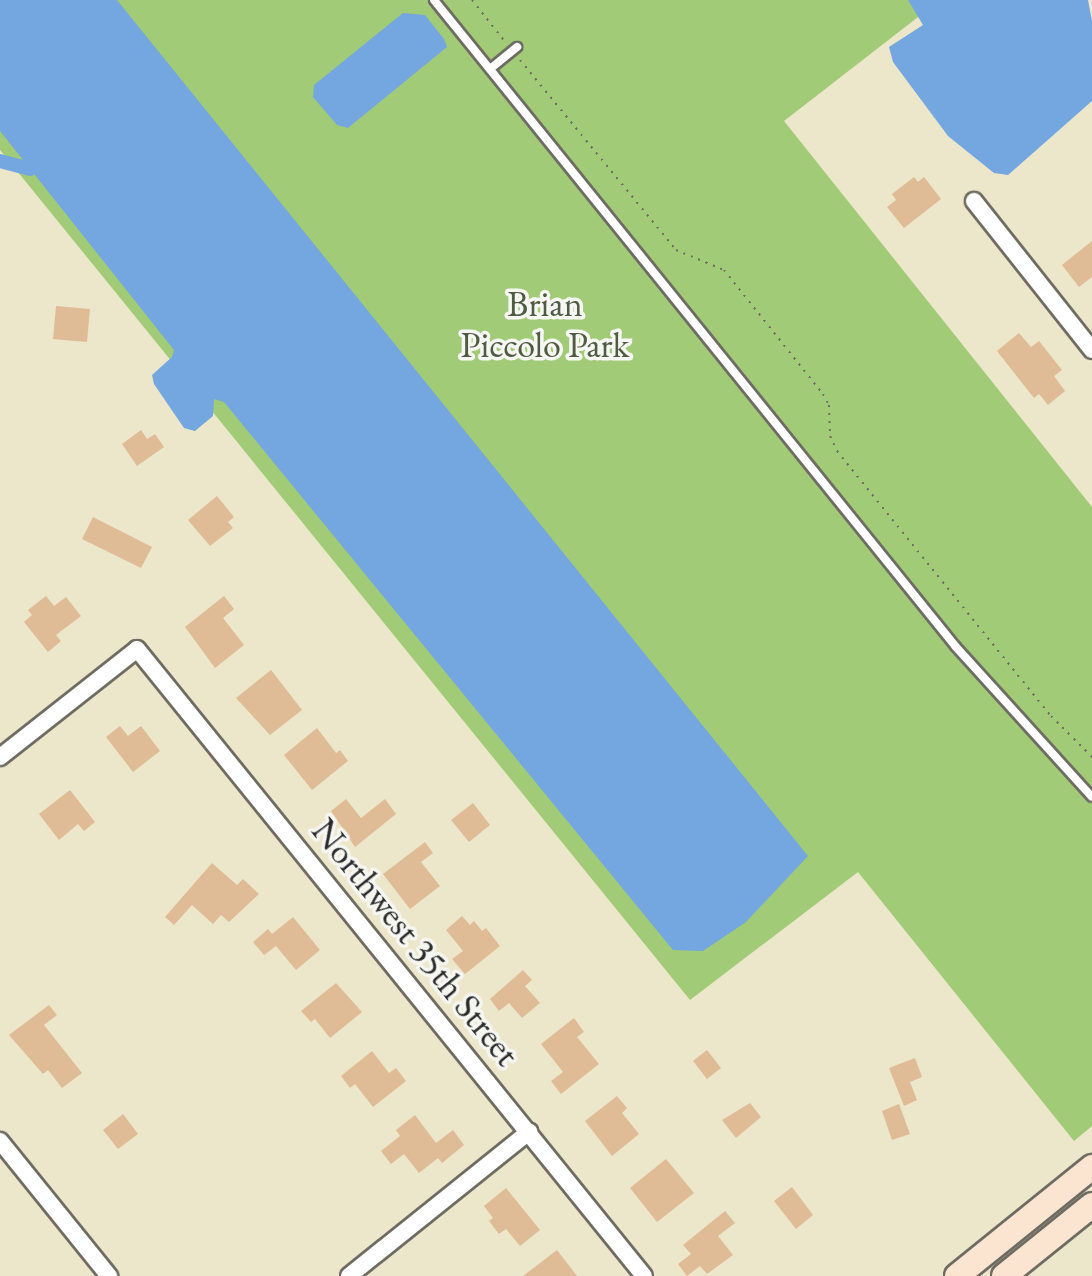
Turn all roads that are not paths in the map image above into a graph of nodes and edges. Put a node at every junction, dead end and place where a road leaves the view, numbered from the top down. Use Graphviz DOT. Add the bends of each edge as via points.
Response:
graph roads {
  1 [pos="434,0"];
  2 [pos="515,49"];
  3 [pos="490,69"];
  4 [pos="974,201"];
  5 [pos="1092,350"];
  6 [pos="0,757"];
  7 [pos="1092,797"];
  8 [pos="529,1132"];
  9 [pos="0,1141"];
  10 [pos="1092,1167"];
  11 [pos="1092,1205"];
  12 [pos="109,1276"];
  13 [pos="349,1276"];
  14 [pos="644,1276"];
  15 [pos="957,1276"];
  16 [pos="1004,1276"];
  1 -- 3 [label="lane"];
  2 -- 3 [label="lane"];
  3 -- 7 [label="lane" via="956,647"];
  4 -- 5 [label="street"];
  6 -- 8 [label="street, Northwest 35th Street" via="137,649"];
  8 -- 13 [label="street"];
  8 -- 14 [label="street, Northwest 35th Street"];
  9 -- 12 [label="street"];
  10 -- 15 [label="main road"];
  11 -- 16 [label="main road"];
}
